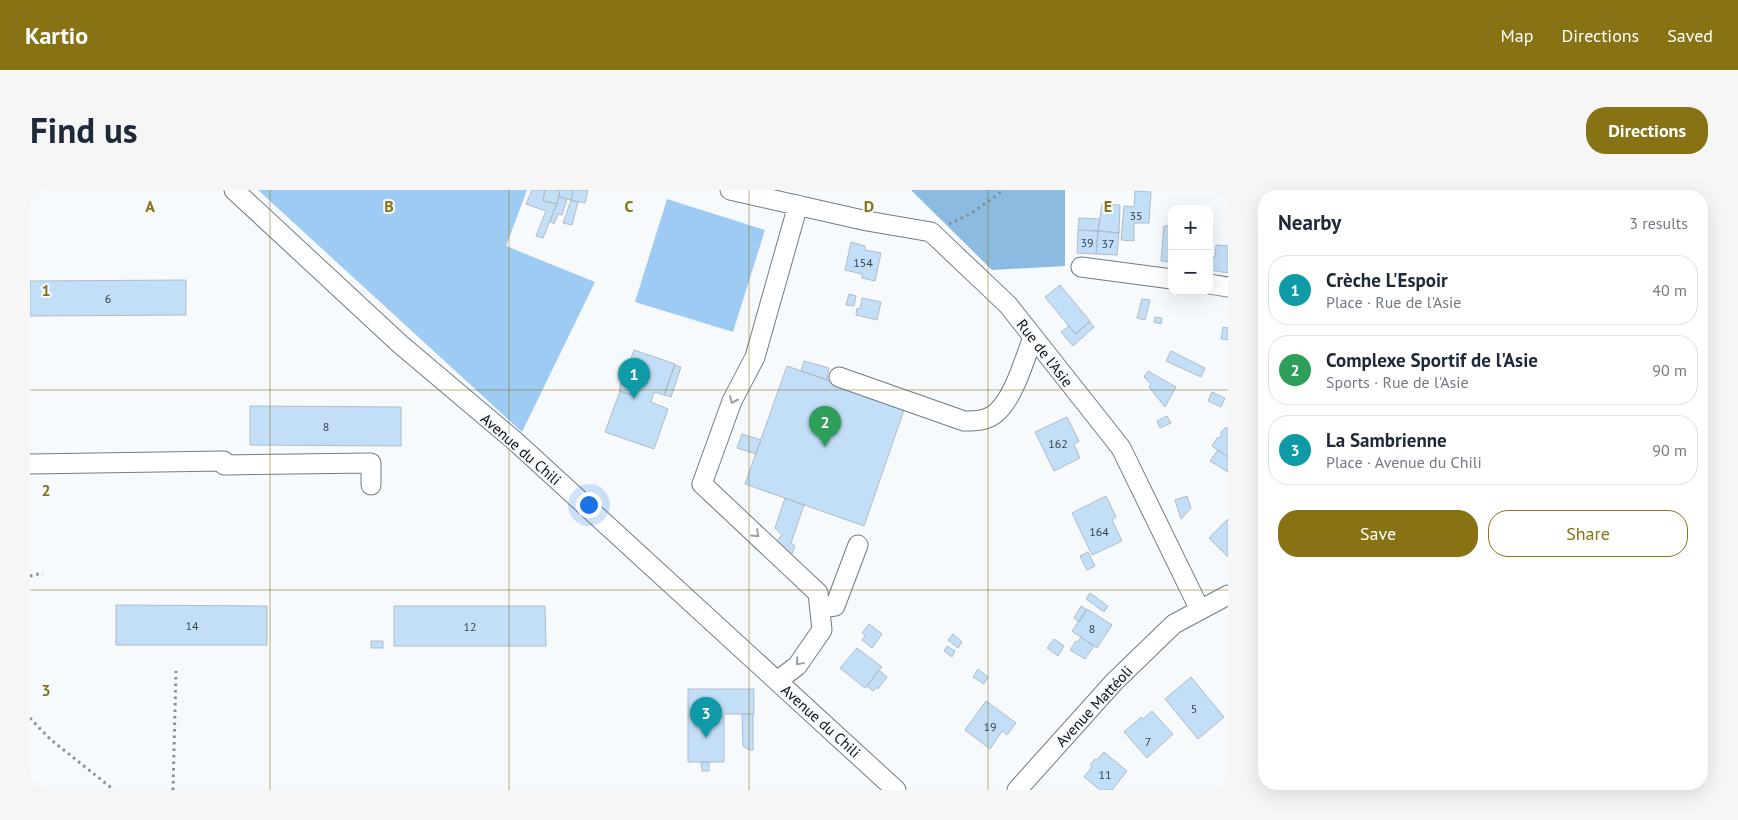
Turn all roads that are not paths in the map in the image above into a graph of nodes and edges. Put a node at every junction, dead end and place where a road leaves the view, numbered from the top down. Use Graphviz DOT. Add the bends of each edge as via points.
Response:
graph roads {
  1 [pos="234,190"];
  2 [pos="730,190"];
  3 [pos="798,205"];
  4 [pos="1081,267"];
  5 [pos="1168,278"];
  6 [pos="1213,285"];
  7 [pos="1228,287"];
  8 [pos="1033,337"];
  9 [pos="839,377"];
  10 [pos="30,464"];
  11 [pos="371,485"];
  12 [pos="858,545"];
  13 [pos="1228,595"];
  14 [pos="820,608"];
  15 [pos="1200,610"];
  16 [pos="777,681"];
  17 [pos="896,790"];
  18 [pos="1017,790"];
  1 -- 16 [label="street, Avenue du Chili" via="400,344 516,442"];
  2 -- 3 [label="street"];
  3 -- 8 [label="street, Rue de l'Asie" via="931,232 1008,305"];
  3 -- 14 [label="street, one-way" via="755,357 732,401 702,484 818,593"];
  4 -- 5 [label="street"];
  6 -- 7 [label="street"];
  8 -- 9 [label="street" via="1009,397 997,413 981,421 964,421"];
  8 -- 15 [label="street, Rue de l'Asie" via="1121,448"];
  10 -- 11 [label="street" via="372,463"];
  12 -- 14 [label="street" via="835,606"];
  13 -- 15 [label="street, Avenue Mattéoli"];
  14 -- 16 [label="street, one-way" via="822,630 797,666"];
  15 -- 18 [label="street, Avenue Mattéoli" via="1174,624 1114,682"];
  16 -- 17 [label="street, Avenue du Chili"];
}
